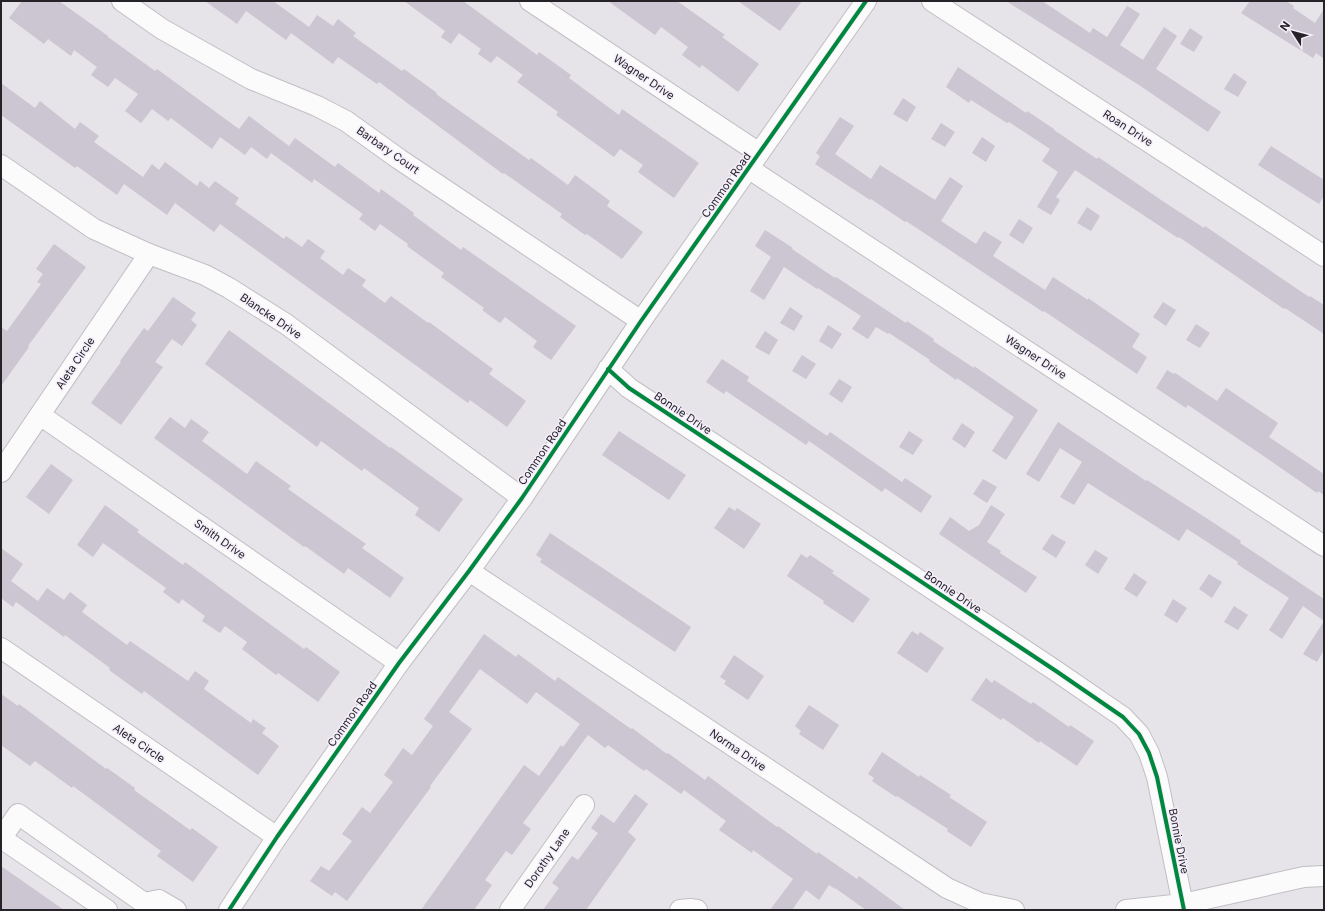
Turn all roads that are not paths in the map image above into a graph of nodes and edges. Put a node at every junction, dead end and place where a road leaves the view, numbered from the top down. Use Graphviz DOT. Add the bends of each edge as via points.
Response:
graph roads {
  1 [pos="122,1"];
  2 [pos="530,1"];
  3 [pos="866,1"];
  4 [pos="932,1"];
  5 [pos="754,161"];
  6 [pos="1,165"];
  7 [pos="149,254"];
  8 [pos="1324,256"];
  9 [pos="641,321"];
  10 [pos="608,369"];
  11 [pos="40,415"];
  12 [pos="1,472"];
  13 [pos="522,498"];
  14 [pos="1324,546"];
  15 [pos="470,571"];
  16 [pos="1,648"];
  17 [pos="399,663"];
  18 [pos="584,805"];
  19 [pos="277,837"];
  20 [pos="1,839"];
  21 [pos="1324,876"];
  22 [pos="155,905"];
  23 [pos="237,907"];
  24 [pos="1183,907"];
  25 [pos="106,910"];
  26 [pos="176,910"];
  27 [pos="510,910"];
  28 [pos="680,910"];
  29 [pos="698,910"];
  30 [pos="1014,910"];
  31 [pos="1126,910"];
  1 -- 9 [label="street, Barbary Court" via="162,29 251,79 346,121"];
  2 -- 5 [label="street, Wagner Drive"];
  3 -- 5 [label="street, Common Road"];
  4 -- 8 [label="street, Roan Drive"];
  5 -- 9 [label="street, Common Road"];
  5 -- 14 [label="street, Wagner Drive"];
  6 -- 7 [label="street, Blancke Drive" via="94,229"];
  7 -- 11 [label="street, Aleta Circle"];
  7 -- 13 [label="street, Blancke Drive" via="178,264 229,288 286,324"];
  9 -- 10 [label="street, Common Road"];
  10 -- 13 [label="street, Common Road"];
  10 -- 24 [label="street, Bonnie Drive" via="629,388 1123,717 1139,734 1150,753"];
  11 -- 12 [label="street, Aleta Circle"];
  11 -- 17 [label="street, Smith Drive"];
  13 -- 15 [label="street, Common Road"];
  15 -- 17 [label="street, Common Road"];
  15 -- 30 [label="street, Norma Drive" via="947,888 980,903"];
  16 -- 19 [label="street, Aleta Circle"];
  17 -- 19 [label="street, Common Road"];
  18 -- 27 [label="street, Dorothy Lane"];
  19 -- 23 [label="street, Common Road"];
  20 -- 22 [label="street" via="18,814 144,903"];
  20 -- 25 [label="street"];
  21 -- 24 [label="street" via="1304,877"];
  22 -- 26 [label="street"];
  24 -- 31 [label="street"];
  28 -- 29 [label="street"];
}
